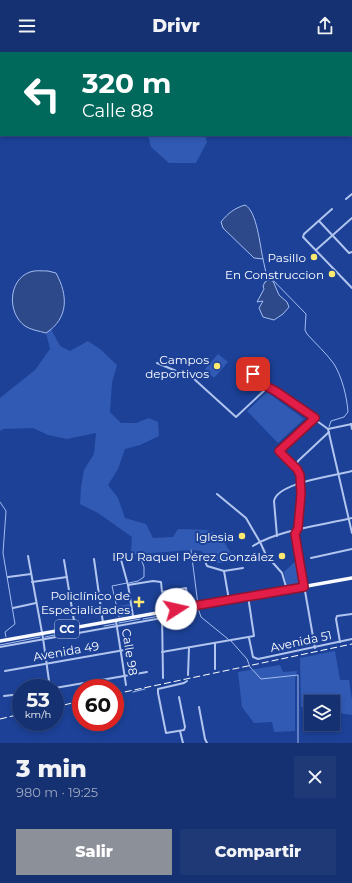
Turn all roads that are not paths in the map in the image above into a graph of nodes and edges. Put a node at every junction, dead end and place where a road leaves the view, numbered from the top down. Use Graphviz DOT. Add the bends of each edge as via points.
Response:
graph roads {
  1 [pos="352,194"];
  2 [pos="346,199"];
  3 [pos="332,209"];
  4 [pos="352,218"];
  5 [pos="319,220"];
  6 [pos="332,235"];
  7 [pos="316,250"];
  8 [pos="352,252"];
  9 [pos="352,283"];
  10 [pos="350,285"];
  11 [pos="352,288"];
  12 [pos="156,363"];
  13 [pos="253,370"];
  14 [pos="268,387"];
  15 [pos="315,418"];
  16 [pos="351,424"];
  17 [pos="328,429"];
  18 [pos="352,429"];
  19 [pos="329,432"];
  20 [pos="297,469"];
  21 [pos="352,471"];
  22 [pos="339,475"];
  23 [pos="301,483"];
  24 [pos="217,494"];
  25 [pos="352,518"];
  26 [pos="348,519"];
  27 [pos="296,530"];
  28 [pos="352,533"];
  29 [pos="277,536"];
  30 [pos="260,542"];
  31 [pos="253,546"];
  32 [pos="352,549"];
  33 [pos="28,556"];
  34 [pos="120,556"];
  35 [pos="312,558"];
  36 [pos="94,559"];
  37 [pos="64,560"];
  38 [pos="205,561"];
  39 [pos="243,568"];
  40 [pos="224,571"];
  41 [pos="31,574"];
  42 [pos="8,577"];
  43 [pos="67,578"];
  44 [pos="352,578"];
  45 [pos="32,582"];
  46 [pos="128,586"];
  47 [pos="304,587"];
  48 [pos="287,590"];
  49 [pos="248,596"];
  50 [pos="229,600"];
  51 [pos="36,603"];
  52 [pos="189,607"];
  53 [pos="13,608"];
  54 [pos="162,612"];
  55 [pos="352,614"];
  56 [pos="133,618"];
  57 [pos="162,618"];
  58 [pos="116,621"];
  59 [pos="103,622"];
  60 [pos="89,625"];
  61 [pos="117,626"];
  62 [pos="75,627"];
  63 [pos="90,630"];
  64 [pos="42,633"];
  65 [pos="43,638"];
  66 [pos="249,638"];
  67 [pos="352,639"];
  68 [pos="0,641"];
  69 [pos="340,642"];
  70 [pos="215,643"];
  71 [pos="0,647"];
  72 [pos="188,648"];
  73 [pos="315,648"];
  74 [pos="130,649"];
  75 [pos="121,651"];
  76 [pos="162,652"];
  77 [pos="47,664"];
  78 [pos="215,669"];
  79 [pos="6,671"];
  80 [pos="147,672"];
  81 [pos="188,675"];
  82 [pos="125,676"];
  83 [pos="163,678"];
  84 [pos="49,679"];
  85 [pos="187,681"];
  86 [pos="126,685"];
  87 [pos="64,686"];
  88 [pos="12,695"];
  89 [pos="4,696"];
  90 [pos="179,697"];
  91 [pos="199,707"];
  92 [pos="180,731"];
  93 [pos="183,743"];
  94 [pos="207,743"];
  1 -- 2 [label="street"];
  3 -- 5 [label="street"];
  4 -- 6 [label="street"];
  5 -- 6 [label="street"];
  5 -- 7 [label="street" via="303,238"];
  6 -- 7 [label="street"];
  6 -- 8 [label="street"];
  7 -- 10 [label="street"];
  9 -- 10 [label="street"];
  10 -- 11 [label="street"];
  12 -- 14 [label="street" via="193,378 236,417"];
  13 -- 14 [label="street" via="254,379"];
  14 -- 15 [label="street"];
  15 -- 17 [label="street"];
  15 -- 20 [label="street" via="281,449 280,452"];
  16 -- 17 [label="street"];
  16 -- 18 [label="street"];
  17 -- 19 [label="street"];
  19 -- 20 [label="street" via="298,461"];
  19 -- 22 [label="street"];
  20 -- 23 [label="street"];
  21 -- 22 [label="street"];
  22 -- 23 [label="street"];
  22 -- 26 [label="street"];
  23 -- 27 [label="street"];
  23 -- 29 [label="street" via="286,488 274,497"];
  24 -- 30 [label="street" via="246,518"];
  25 -- 26 [label="street"];
  26 -- 27 [label="street"];
  26 -- 28 [label="street"];
  27 -- 29 [label="street"];
  27 -- 47 [label="street"];
  29 -- 30 [label="street"];
  30 -- 31 [label="street"];
  30 -- 48 [label="street" via="266,555 282,573"];
  32 -- 35 [label="street"];
  33 -- 41 [label="street"];
  34 -- 46 [label="street, Calle 98"];
  36 -- 59 [label="street"];
  37 -- 43 [label="street"];
  38 -- 40 [label="street" via="206,566"];
  39 -- 40 [label="street"];
  40 -- 50 [label="street"];
  41 -- 42 [label="street"];
  41 -- 45 [label="street"];
  43 -- 45 [label="street"];
  43 -- 62 [label="street"];
  44 -- 47 [label="main road, CC"];
  45 -- 51 [label="street"];
  46 -- 52 [label="street" via="153,581 161,582 162,592 186,588"];
  46 -- 56 [label="street, Calle 98"];
  47 -- 48 [label="main road, CC"];
  47 -- 73 [label="street"];
  48 -- 49 [label="main road, CC"];
  49 -- 50 [label="main road, CC"];
  49 -- 66 [label="street" via="254,636"];
  50 -- 52 [label="main road, CC"];
  51 -- 53 [label="street"];
  51 -- 64 [label="street"];
  52 -- 54 [label="main road, CC"];
  54 -- 56 [label="main road, CC"];
  54 -- 57 [label="street"];
  55 -- 69 [label="street" via="337,616"];
  56 -- 58 [label="main road, CC"];
  57 -- 61 [label="street"];
  57 -- 76 [label="street"];
  58 -- 59 [label="main road, CC"];
  58 -- 61 [label="street, Calle 98"];
  59 -- 60 [label="main road, CC"];
  60 -- 62 [label="main road, CC"];
  60 -- 63 [label="street"];
  61 -- 63 [label="street"];
  61 -- 75 [label="street, Calle 98"];
  62 -- 64 [label="main road, CC"];
  63 -- 65 [label="street"];
  64 -- 65 [label="street"];
  64 -- 68 [label="main road, CC"];
  65 -- 71 [label="street"];
  65 -- 77 [label="street"];
  66 -- 70 [label="street"];
  66 -- 73 [label="street, Avenida 51" via="254,658 258,659"];
  67 -- 69 [label="street, Avenida 51"];
  69 -- 73 [label="street, Avenida 51"];
  70 -- 72 [label="street"];
  70 -- 78 [label="street"];
  72 -- 76 [label="street"];
  72 -- 81 [label="street"];
  74 -- 75 [label="street, Avenida 49"];
  75 -- 77 [label="street, Avenida 49"];
  75 -- 82 [label="street, Calle 98"];
  76 -- 83 [label="street"];
  77 -- 79 [label="street, Avenida 49"];
  77 -- 84 [label="street"];
  80 -- 82 [label="street"];
  82 -- 86 [label="street, Calle 98"];
  82 -- 87 [label="street"];
  85 -- 92 [label="street" via="158,689 166,733"];
  88 -- 89 [label="street"];
  90 -- 92 [label="street" via="185,727"];
  91 -- 94 [label="street"];
  92 -- 93 [label="street"];
}
